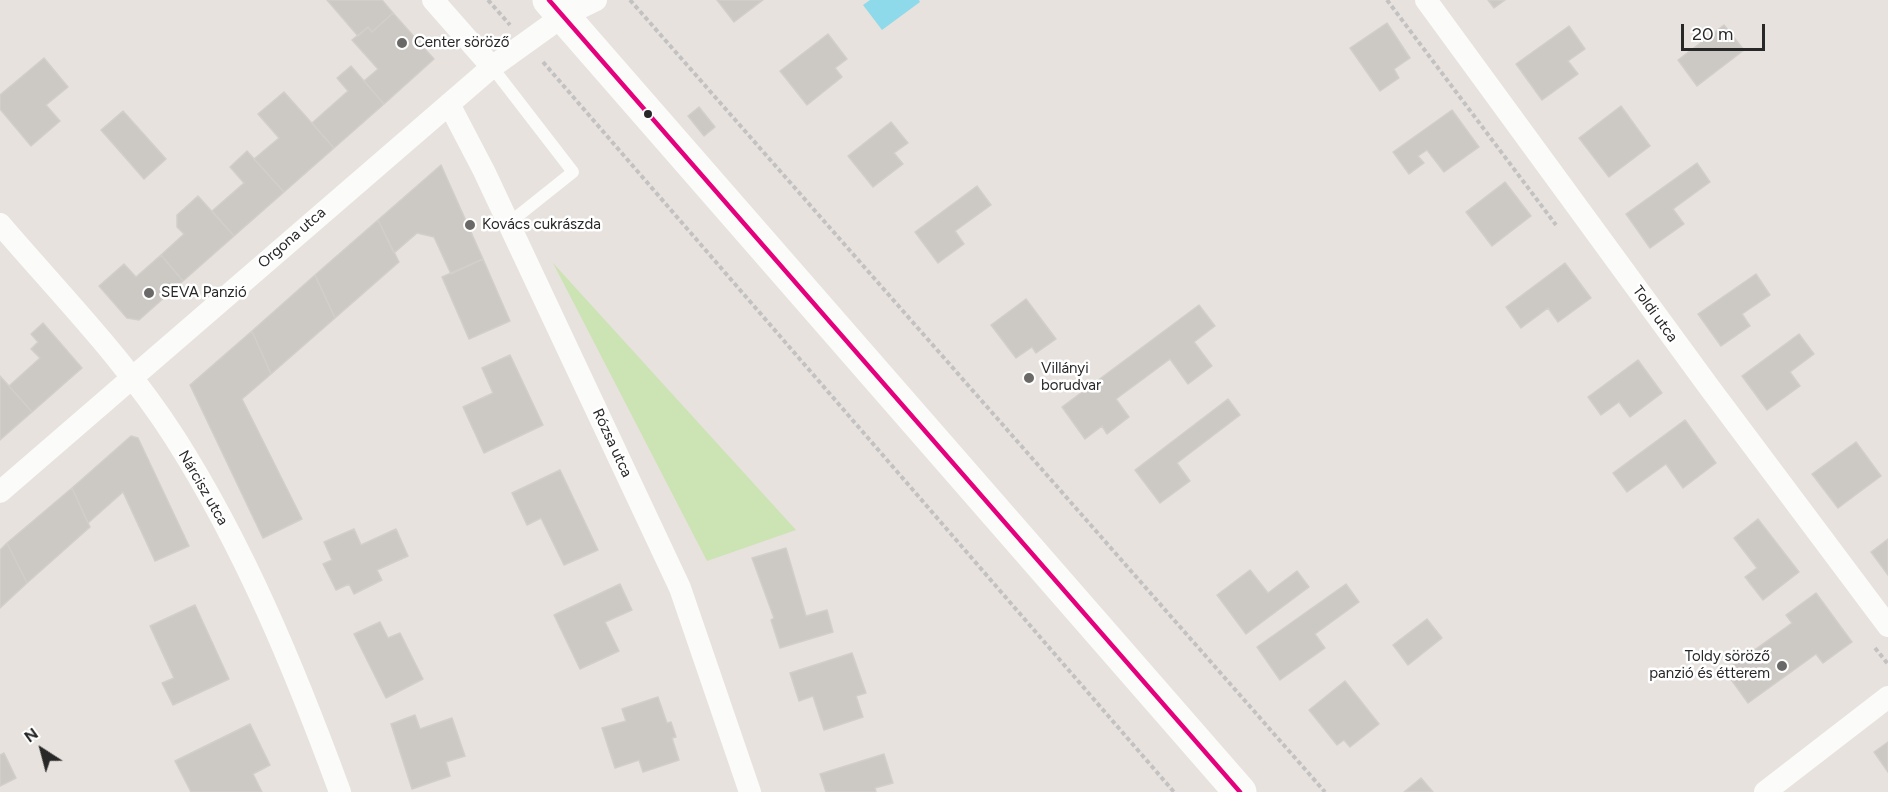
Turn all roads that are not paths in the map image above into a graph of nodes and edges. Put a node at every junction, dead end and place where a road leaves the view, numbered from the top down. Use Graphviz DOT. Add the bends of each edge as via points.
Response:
graph roads {
  1 [pos="434,0"];
  2 [pos="596,0"];
  3 [pos="1426,0"];
  4 [pos="556,8"];
  5 [pos="492,67"];
  6 [pos="449,104"];
  7 [pos="508,223"];
  8 [pos="0,224"];
  9 [pos="131,376"];
  10 [pos="0,492"];
  11 [pos="1888,626"];
  12 [pos="1888,697"];
  13 [pos="340,792"];
  14 [pos="750,792"];
  15 [pos="1240,792"];
  16 [pos="1765,792"];
  1 -- 5 [label="street"];
  2 -- 4 [label="street, Orgona utca"];
  3 -- 11 [label="street, Toldi utca"];
  4 -- 5 [label="street, Orgona utca" via="525,41"];
  4 -- 15 [label="main road"];
  5 -- 6 [label="street, Orgona utca"];
  5 -- 7 [label="lane" via="573,172"];
  6 -- 7 [label="street, Rózsa utca"];
  6 -- 9 [label="street, Orgona utca"];
  7 -- 14 [label="street, Rózsa utca" via="680,588"];
  8 -- 9 [label="street, Nárcisz utca"];
  9 -- 10 [label="street, Orgona utca"];
  9 -- 13 [label="street, Nárcisz utca" via="175,438 243,559 306,700"];
  12 -- 16 [label="street"];
}
